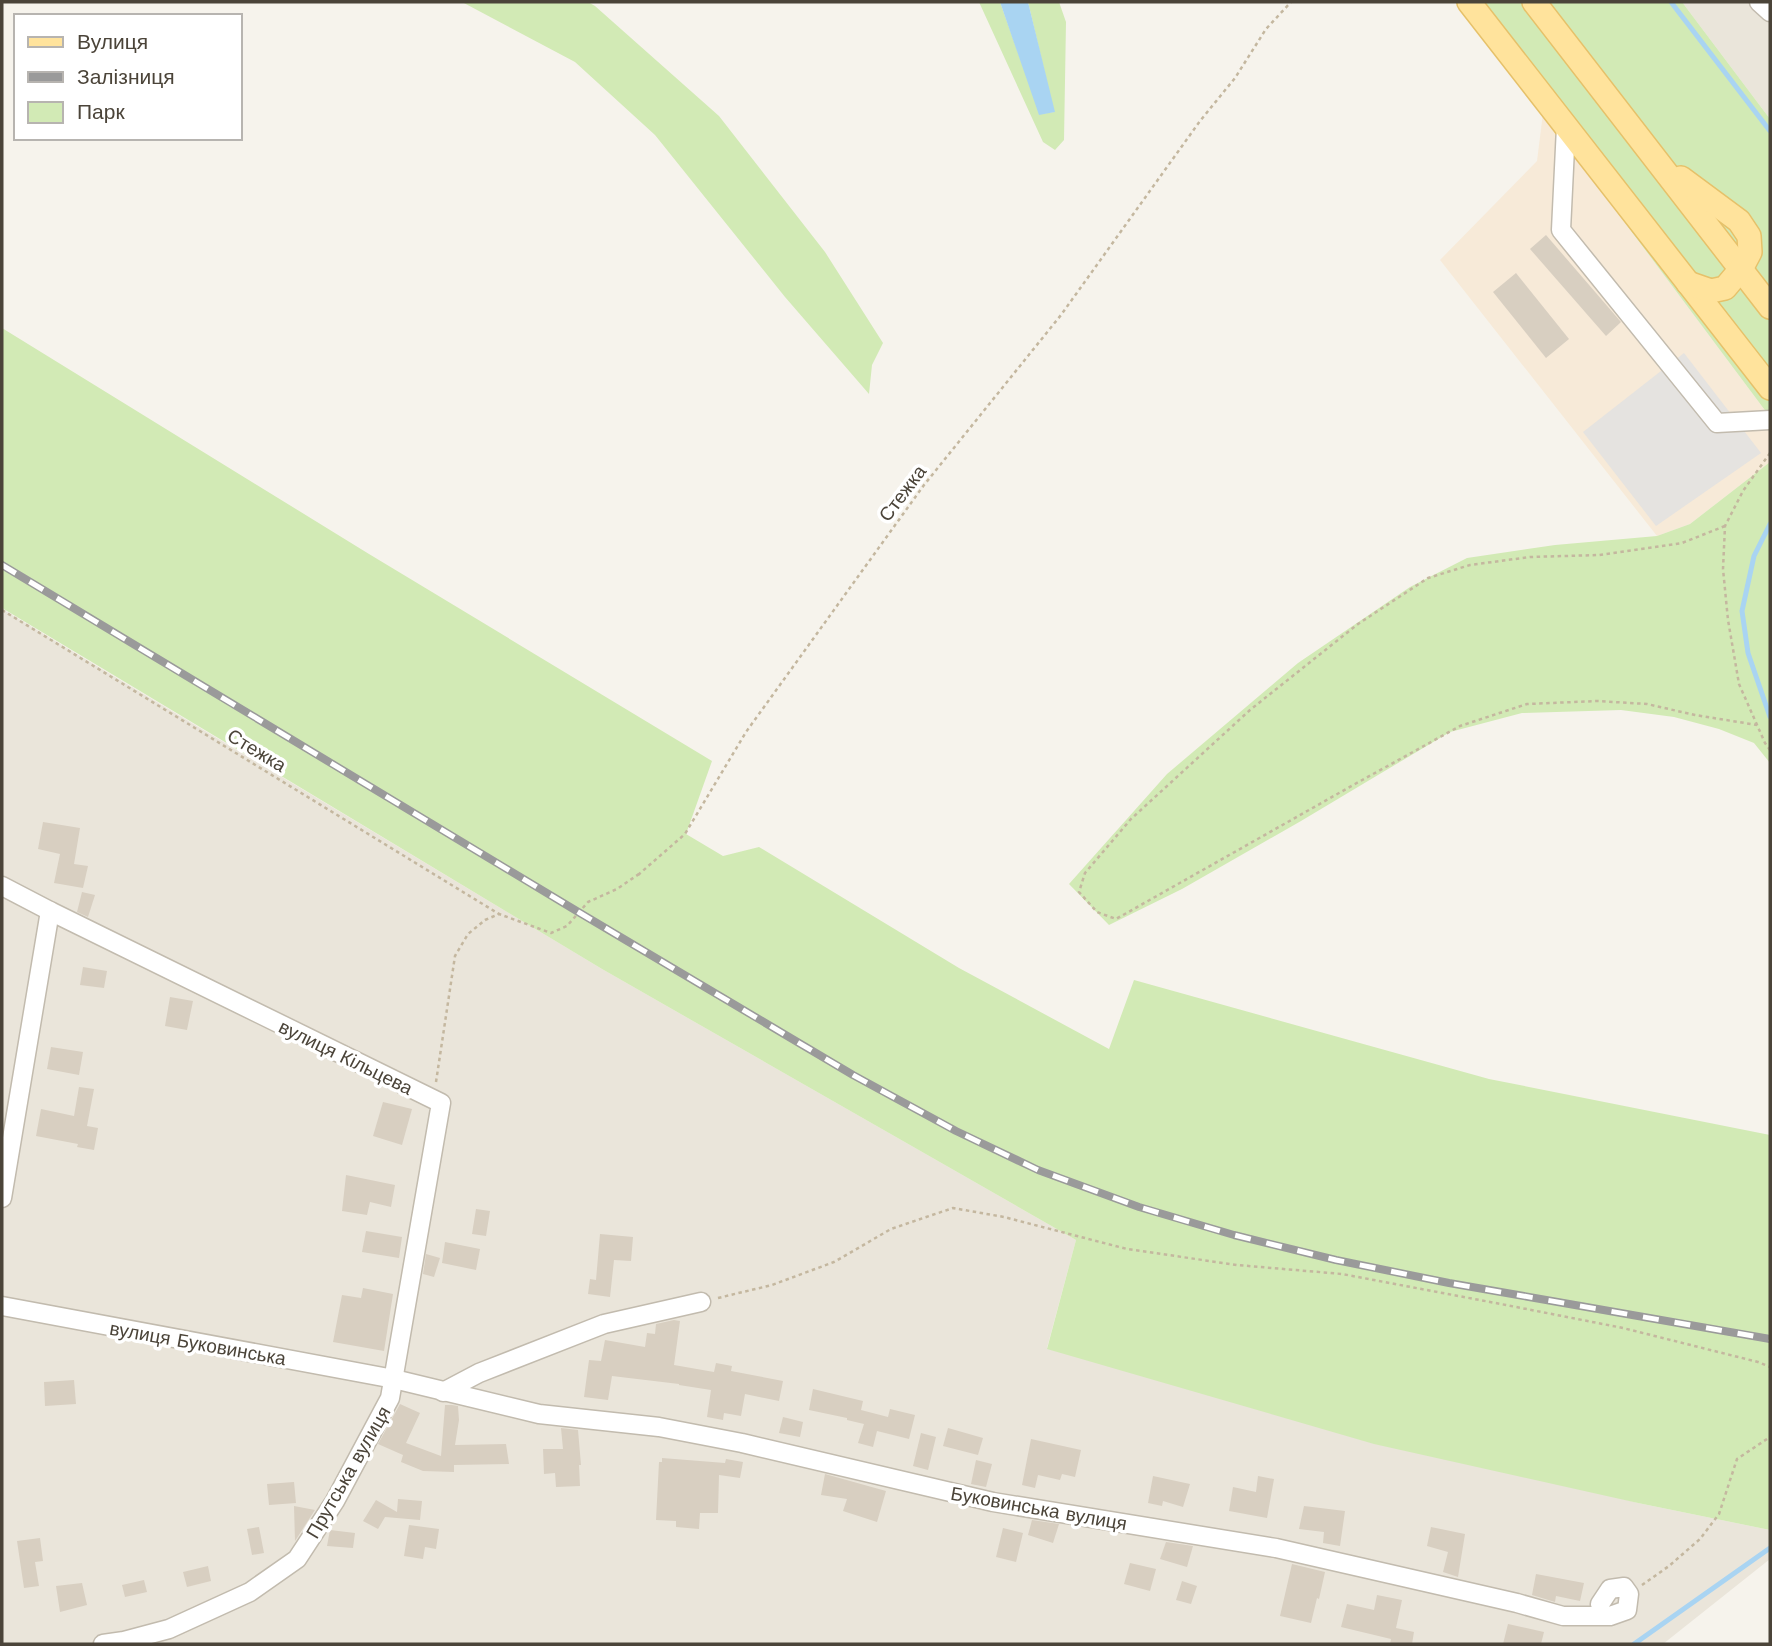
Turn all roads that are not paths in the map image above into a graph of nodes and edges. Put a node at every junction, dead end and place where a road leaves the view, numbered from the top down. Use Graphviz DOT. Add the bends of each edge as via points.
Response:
graph roads {
  1 [pos="1469,2"];
  2 [pos="1534,2"];
  3 [pos="1759,2"];
  4 [pos="1770,12"];
  5 [pos="1566,127"];
  6 [pos="1741,269"];
  7 [pos="1688,283"];
  8 [pos="1770,307"];
  9 [pos="1770,388"];
  10 [pos="1770,420"];
  11 [pos="2,886"];
  12 [pos="50,911"];
  13 [pos="2,1198"];
  14 [pos="701,1302"];
  15 [pos="2,1306"];
  16 [pos="394,1379"];
  17 [pos="443,1392"];
  18 [pos="1600,1604"];
  19 [pos="103,1644"];
  1 -- 5 [label="main road"];
  2 -- 6 [label="main road" via="1657,160 1739,221 1749,236 1750,252"];
  3 -- 4 [label="street"];
  5 -- 7 [label="main road"];
  5 -- 10 [label="street" via="1561,230 1717,423"];
  6 -- 7 [label="main road" via="1725,288 1711,291"];
  6 -- 8 [label="main road"];
  7 -- 9 [label="main road"];
  11 -- 12 [label="street, вулиця Кільцева"];
  12 -- 13 [label="street"];
  12 -- 16 [label="street, вулиця Кільцева" via="441,1103"];
  14 -- 17 [label="street" via="604,1324"];
  15 -- 16 [label="street, вулиця Буковинська"];
  16 -- 17 [label="street, Буковинська вулиця"];
  16 -- 19 [label="street, Прутська вулиця" via="377,1424 297,1559 250,1592 169,1629"];
  17 -- 18 [label="street, Буковинська вулиця" via="539,1415 659,1427 743,1443 993,1502 1276,1548 1563,1616 1610,1616 1626,1610 1629,1594 1624,1587 1610,1589"];
}
